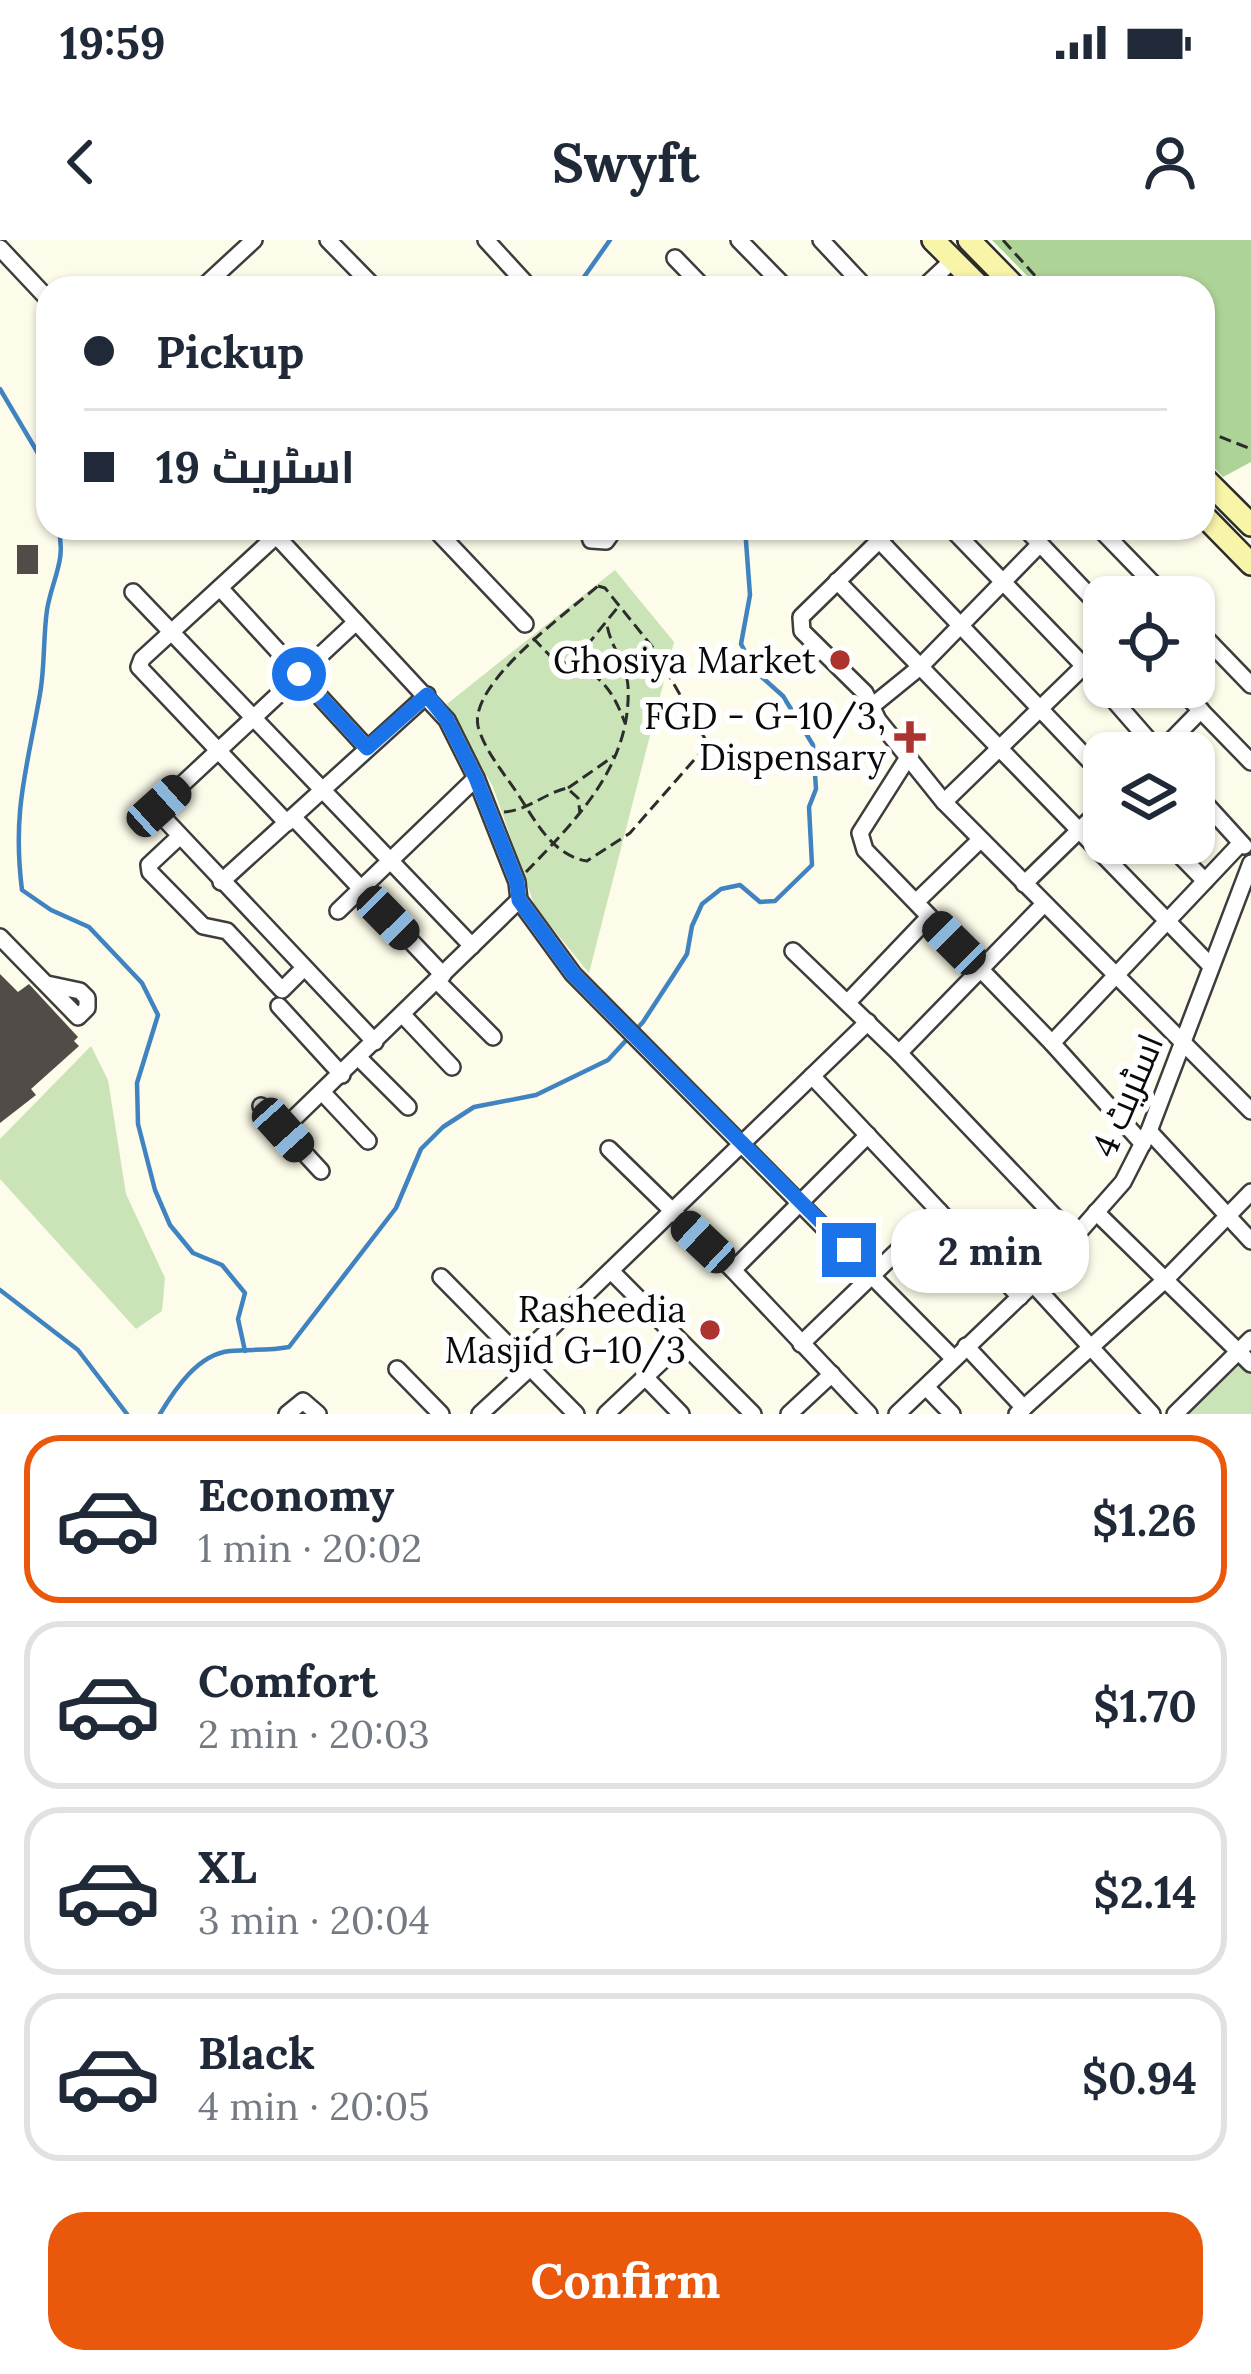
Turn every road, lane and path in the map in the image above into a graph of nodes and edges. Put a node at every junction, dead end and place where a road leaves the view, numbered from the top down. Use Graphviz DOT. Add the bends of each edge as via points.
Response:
graph roads {
  1 [pos="254,240"];
  2 [pos="328,240"];
  3 [pos="486,240"];
  4 [pos="739,240"];
  5 [pos="821,240"];
  6 [pos="933,240"];
  7 [pos="968,240"];
  8 [pos="1003,240"];
  9 [pos="0,248"];
  10 [pos="674,258"];
  11 [pos="953,260"];
  12 [pos="988,260"];
  13 [pos="216,276"];
  14 [pos="363,276"];
  15 [pos="519,276"];
  16 [pos="692,276"];
  17 [pos="772,276"];
  18 [pos="851,276"];
  19 [pos="936,276"];
  20 [pos="969,276"];
  21 [pos="980,276"];
  22 [pos="1004,276"];
  23 [pos="1035,276"];
  24 [pos="36,286"];
  25 [pos="1215,434"];
  26 [pos="1251,448"];
  27 [pos="1215,489"];
  28 [pos="1251,525"];
  29 [pos="1215,527"];
  30 [pos="265,540"];
  31 [pos="280,540"];
  32 [pos="445,540"];
  33 [pos="879,540"];
  34 [pos="890,540"];
  35 [pos="963,540"];
  36 [pos="1036,540"];
  37 [pos="1111,540"];
  38 [pos="1040,544"];
  39 [pos="1251,564"];
  40 [pos="1146,576"];
  41 [pos="837,581"];
  42 [pos="1004,582"];
  43 [pos="220,588"];
  44 [pos="1083,589"];
  45 [pos="133,592"];
  46 [pos="619,606"];
  47 [pos="356,622"];
  48 [pos="607,625"];
  49 [pos="962,625"];
  50 [pos="172,632"];
  51 [pos="530,632"];
  52 [pos="1215,648"];
  53 [pos="572,664"];
  54 [pos="1083,665"];
  55 [pos="920,667"];
  56 [pos="1083,671"];
  57 [pos="299,674"];
  58 [pos="1251,685"];
  59 [pos="427,695"];
  60 [pos="872,706"];
  61 [pos="1041,706"];
  62 [pos="1121,708"];
  63 [pos="1202,710"];
  64 [pos="254,718"];
  65 [pos="626,724"];
  66 [pos="1142,732"];
  67 [pos="1181,732"];
  68 [pos="367,748"];
  69 [pos="998,748"];
  70 [pos="218,753"];
  71 [pos="1083,753"];
  72 [pos="615,755"];
  73 [pos="907,759"];
  74 [pos="1251,762"];
  75 [pos="476,778"];
  76 [pos="567,788"];
  77 [pos="321,791"];
  78 [pos="944,802"];
  79 [pos="527,808"];
  80 [pos="490,813"];
  81 [pos="1215,814"];
  82 [pos="580,816"];
  83 [pos="290,820"];
  84 [pos="1083,825"];
  85 [pos="1077,830"];
  86 [pos="181,836"];
  87 [pos="980,840"];
  88 [pos="552,844"];
  89 [pos="1246,848"];
  90 [pos="388,862"];
  91 [pos="1251,863"];
  92 [pos="1188,864"];
  93 [pos="1204,881"];
  94 [pos="221,882"];
  95 [pos="517,882"];
  96 [pos="1024,884"];
  97 [pos="360,889"];
  98 [pos="519,900"];
  99 [pos="916,902"];
  100 [pos="1044,904"];
  101 [pos="247,910"];
  102 [pos="338,911"];
  103 [pos="928,917"];
  104 [pos="1168,924"];
  105 [pos="227,932"];
  106 [pos="0,938"];
  107 [pos="472,946"];
  108 [pos="793,951"];
  109 [pos="1210,965"];
  110 [pos="304,968"];
  111 [pos="980,968"];
  112 [pos="1115,977"];
  113 [pos="440,978"];
  114 [pos="47,984"];
  115 [pos="848,1002"];
  116 [pos="279,1006"];
  117 [pos="403,1014"];
  118 [pos="868,1022"];
  119 [pos="493,1037"];
  120 [pos="375,1042"];
  121 [pos="1052,1043"];
  122 [pos="1182,1046"];
  123 [pos="899,1053"];
  124 [pos="359,1058"];
  125 [pos="452,1067"];
  126 [pos="342,1075"];
  127 [pos="812,1076"];
  128 [pos="322,1093"];
  129 [pos="261,1106"];
  130 [pos="409,1107"];
  131 [pos="1251,1112"];
  132 [pos="283,1130"];
  133 [pos="868,1135"];
  134 [pos="1146,1137"];
  135 [pos="368,1141"];
  136 [pos="745,1144"];
  137 [pos="609,1148"];
  138 [pos="320,1171"];
  139 [pos="1251,1192"];
  140 [pos="803,1202"];
  141 [pos="939,1211"];
  142 [pos="1096,1212"];
  143 [pos="672,1214"];
  144 [pos="1227,1215"];
  145 [pos="1075,1238"];
  146 [pos="1251,1240"];
  147 [pos="733,1270"];
  148 [pos="611,1271"];
  149 [pos="872,1274"];
  150 [pos="442,1277"];
  151 [pos="1165,1280"];
  152 [pos="1033,1284"];
  153 [pos="1020,1297"];
  154 [pos="1251,1339"];
  155 [pos="681,1343"];
  156 [pos="801,1344"];
  157 [pos="1090,1347"];
  158 [pos="960,1352"];
  159 [pos="1237,1352"];
  160 [pos="526,1362"];
  161 [pos="1251,1364"];
  162 [pos="397,1370"];
  163 [pos="832,1374"];
  164 [pos="645,1377"];
  165 [pos="926,1387"];
  166 [pos="745,1411"];
  167 [pos="1020,1411"];
  168 [pos="287,1414"];
  169 [pos="318,1414"];
  170 [pos="441,1414"];
  171 [pos="480,1414"];
  172 [pos="577,1414"];
  173 [pos="606,1414"];
  174 [pos="681,1414"];
  175 [pos="789,1414"];
  176 [pos="869,1414"];
  177 [pos="897,1414"];
  178 [pos="952,1414"];
  179 [pos="1153,1414"];
  180 [pos="1175,1414"];
  1 -- 13 [label="street"];
  2 -- 14 [label="street"];
  3 -- 15 [label="street"];
  4 -- 17 [label="street"];
  5 -- 18 [label="street"];
  6 -- 11 [label="main road"];
  7 -- 12 [label="main road"];
  8 -- 23 [label="path"];
  9 -- 24 [label="street"];
  10 -- 16 [label="street"];
  11 -- 19 [label="street"];
  11 -- 20 [label="main road"];
  12 -- 21 [label="main road"];
  12 -- 22 [label="main road"];
  25 -- 26 [label="path"];
  27 -- 28 [label="main road"];
  29 -- 39 [label="main road"];
  30 -- 43 [label="street"];
  31 -- 47 [label="street"];
  32 -- 51 [label="street"];
  33 -- 41 [label="street"];
  34 -- 49 [label="street"];
  35 -- 42 [label="street"];
  36 -- 38 [label="street"];
  37 -- 40 [label="street"];
  38 -- 42 [label="street"];
  38 -- 44 [label="street"];
  41 -- 55 [label="street"];
  41 -- 60 [label="street" via="801,617 802,631"];
  42 -- 49 [label="street"];
  42 -- 54 [label="street"];
  43 -- 50 [label="street"];
  43 -- 57 [label="street"];
  45 -- 50 [label="street"];
  46 -- 48 [label="path"];
  46 -- 51 [label="path" via="598,586"];
  46 -- 88 [label="path" via="654,649 708,744 630,833 601,854 572,859"];
  47 -- 57 [label="street"];
  47 -- 59 [label="street"];
  48 -- 53 [label="path"];
  48 -- 65 [label="path" via="626,673"];
  49 -- 55 [label="street"];
  49 -- 61 [label="street"];
  50 -- 64 [label="street"];
  50 -- 70 [label="street" via="139,668"];
  51 -- 53 [label="path" via="555,661"];
  51 -- 79 [label="path" via="478,713 483,736"];
  52 -- 58 [label="street"];
  53 -- 65 [label="path" via="605,684"];
  55 -- 60 [label="street"];
  55 -- 69 [label="street"];
  56 -- 61 [label="street"];
  57 -- 64 [label="street"];
  57 -- 68 [label="street"];
  59 -- 68 [label="street"];
  59 -- 75 [label="street"];
  60 -- 73 [label="street"];
  61 -- 69 [label="street"];
  61 -- 71 [label="street"];
  62 -- 66 [label="street"];
  63 -- 67 [label="street"];
  63 -- 74 [label="street"];
  64 -- 70 [label="street"];
  64 -- 77 [label="street"];
  65 -- 72 [label="path"];
  68 -- 77 [label="street"];
  69 -- 78 [label="street"];
  69 -- 85 [label="street"];
  70 -- 83 [label="street"];
  70 -- 86 [label="street" via="159,806"];
  72 -- 76 [label="path"];
  72 -- 82 [label="path"];
  73 -- 78 [label="street"];
  73 -- 99 [label="street" via="860,833 865,850"];
  75 -- 80 [label="street"];
  75 -- 90 [label="street"];
  76 -- 79 [label="path"];
  76 -- 82 [label="path"];
  77 -- 83 [label="street"];
  77 -- 90 [label="street"];
  78 -- 87 [label="street"];
  79 -- 80 [label="path"];
  79 -- 88 [label="path"];
  80 -- 95 [label="street"];
  81 -- 89 [label="street"];
  82 -- 88 [label="path"];
  83 -- 94 [label="street"];
  83 -- 97 [label="street"];
  84 -- 85 [label="street"];
  85 -- 96 [label="street"];
  85 -- 104 [label="street"];
  86 -- 94 [label="street"];
  86 -- 105 [label="street" via="149,872 203,926"];
  87 -- 96 [label="street"];
  87 -- 99 [label="street"];
  88 -- 95 [label="path"];
  89 -- 93 [label="street"];
  90 -- 97 [label="street"];
  90 -- 107 [label="street"];
  91 -- 109 [label="street, اسٹریٹ 4"];
  92 -- 93 [label="street"];
  93 -- 104 [label="street"];
  94 -- 101 [label="street"];
  95 -- 98 [label="street"];
  96 -- 100 [label="street"];
  97 -- 102 [label="street"];
  97 -- 113 [label="street"];
  98 -- 107 [label="street"];
  98 -- 136 [label="street" via="573,974"];
  99 -- 103 [label="street"];
  100 -- 111 [label="street"];
  100 -- 112 [label="street"];
  101 -- 105 [label="street"];
  101 -- 110 [label="street"];
  103 -- 111 [label="street"];
  103 -- 115 [label="street"];
  104 -- 109 [label="street"];
  104 -- 112 [label="street"];
  105 -- 110 [label="street" via="282,990"];
  106 -- 114 [label="street" via="78,1017 85,1011 80,991"];
  107 -- 113 [label="street"];
  108 -- 115 [label="street"];
  109 -- 122 [label="street, اسٹریٹ 4"];
  110 -- 120 [label="street"];
  111 -- 121 [label="street"];
  111 -- 123 [label="street"];
  112 -- 121 [label="street"];
  112 -- 122 [label="street"];
  113 -- 117 [label="street"];
  113 -- 119 [label="street"];
  115 -- 118 [label="street"];
  116 -- 126 [label="street"];
  117 -- 120 [label="street"];
  117 -- 125 [label="street"];
  118 -- 123 [label="street"];
  118 -- 127 [label="street"];
  120 -- 124 [label="street"];
  121 -- 134 [label="street"];
  122 -- 131 [label="street"];
  122 -- 134 [label="street, اسٹریٹ 4"];
  123 -- 145 [label="street"];
  124 -- 126 [label="street"];
  124 -- 130 [label="street"];
  126 -- 128 [label="street"];
  127 -- 133 [label="street"];
  127 -- 136 [label="street"];
  128 -- 132 [label="street"];
  128 -- 135 [label="street"];
  129 -- 132 [label="street"];
  132 -- 138 [label="street"];
  133 -- 140 [label="street"];
  133 -- 141 [label="street"];
  134 -- 142 [label="street, اسٹریٹ 4"];
  134 -- 144 [label="street"];
  136 -- 140 [label="street"];
  136 -- 143 [label="street"];
  137 -- 143 [label="street"];
  139 -- 144 [label="street"];
  140 -- 147 [label="street"];
  140 -- 149 [label="street"];
  141 -- 149 [label="street"];
  141 -- 153 [label="street"];
  142 -- 145 [label="street, اسٹریٹ 4"];
  142 -- 151 [label="street"];
  143 -- 147 [label="street"];
  143 -- 148 [label="street"];
  144 -- 146 [label="street"];
  144 -- 151 [label="street"];
  145 -- 152 [label="street, اسٹریٹ 4"];
  147 -- 156 [label="street"];
  148 -- 155 [label="street"];
  148 -- 160 [label="street"];
  149 -- 156 [label="street"];
  149 -- 158 [label="street"];
  150 -- 160 [label="street"];
  151 -- 157 [label="street"];
  151 -- 159 [label="street"];
  152 -- 153 [label="street, اسٹریٹ 4"];
  152 -- 157 [label="street"];
  153 -- 158 [label="street, اسٹریٹ 4"];
  154 -- 159 [label="street"];
  155 -- 164 [label="street"];
  155 -- 166 [label="street"];
  156 -- 163 [label="street"];
  157 -- 167 [label="street"];
  157 -- 179 [label="street"];
  158 -- 165 [label="street, اسٹریٹ 4"];
  158 -- 167 [label="street"];
  159 -- 161 [label="street"];
  159 -- 180 [label="street"];
  160 -- 171 [label="street"];
  160 -- 172 [label="street"];
  162 -- 170 [label="street"];
  163 -- 175 [label="street"];
  163 -- 176 [label="street"];
  164 -- 173 [label="street"];
  164 -- 174 [label="street"];
  165 -- 177 [label="street, اسٹریٹ 4"];
  165 -- 178 [label="street"];
  168 -- 169 [label="street" via="303,1401"];
}
